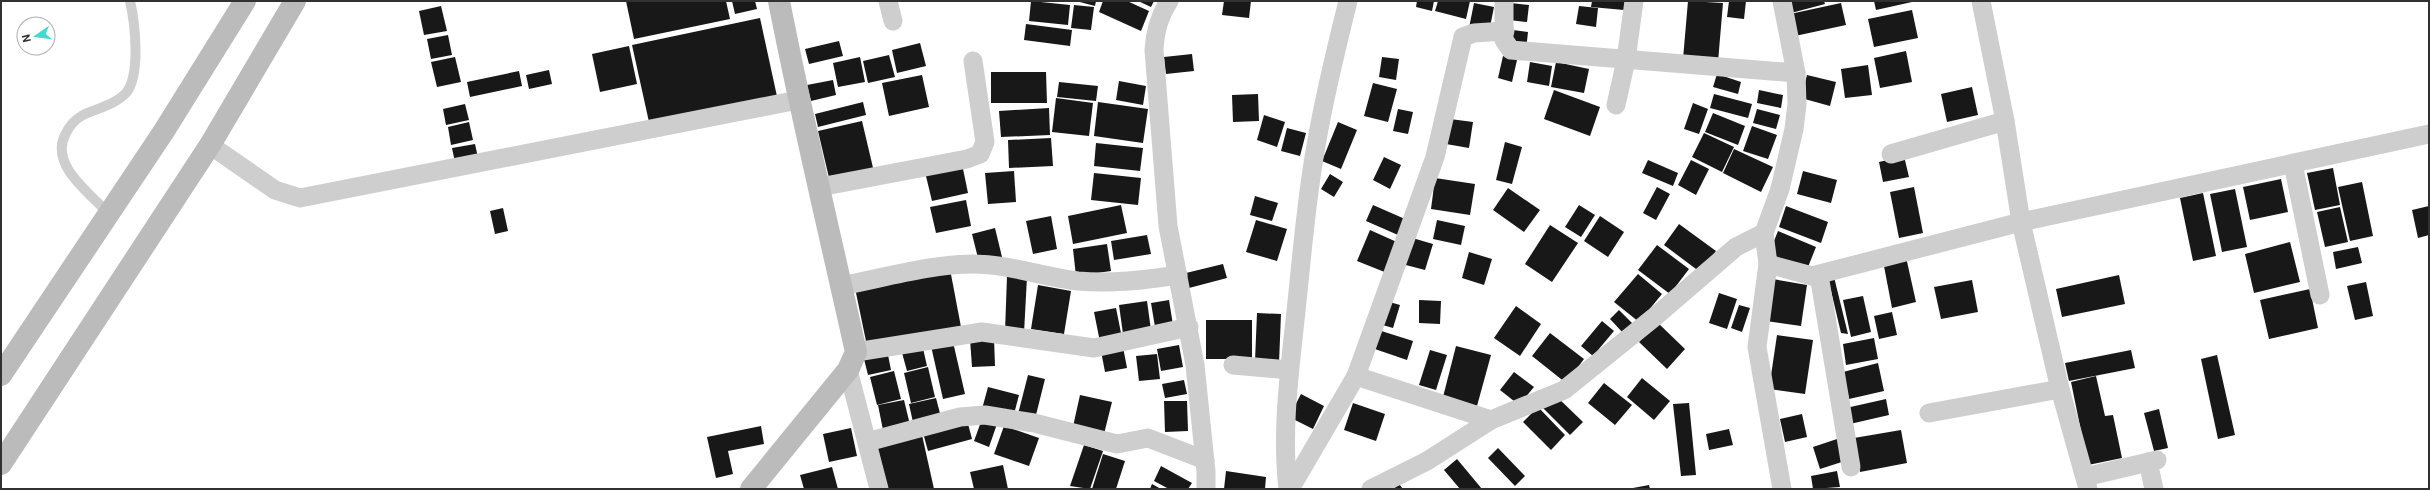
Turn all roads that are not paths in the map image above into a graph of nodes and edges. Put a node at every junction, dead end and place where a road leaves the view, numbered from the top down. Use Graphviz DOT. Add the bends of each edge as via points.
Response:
graph roads {
  1 [pos="130,1"];
  2 [pos="245,1"];
  3 [pos="295,1"];
  4 [pos="779,1"];
  5 [pos="888,1"];
  6 [pos="1169,1"];
  7 [pos="1348,1"];
  8 [pos="1504,1"];
  9 [pos="1634,1"];
  10 [pos="1782,1"];
  11 [pos="1981,1"];
  12 [pos="893,21"];
  13 [pos="1505,31"];
  14 [pos="1626,60"];
  15 [pos="973,61"];
  16 [pos="1796,73"];
  17 [pos="798,100"];
  18 [pos="1616,105"];
  19 [pos="2005,121"];
  20 [pos="2429,134"];
  21 [pos="210,145"];
  22 [pos="1891,154"];
  23 [pos="2293,164"];
  24 [pos="820,187"];
  25 [pos="109,214"];
  26 [pos="2021,222"];
  27 [pos="1764,233"];
  28 [pos="1768,264"];
  29 [pos="1178,275"];
  30 [pos="1819,275"];
  31 [pos="841,286"];
  32 [pos="2320,295"];
  33 [pos="1189,327"];
  34 [pos="852,361"];
  35 [pos="1233,365"];
  36 [pos="1290,370"];
  37 [pos="1,375"];
  38 [pos="1356,376"];
  39 [pos="2060,389"];
  40 [pos="1929,413"];
  41 [pos="1491,420"];
  42 [pos="867,442"];
  43 [pos="1205,460"];
  44 [pos="1,464"];
  45 [pos="1851,467"];
  46 [pos="2086,483"];
  47 [pos="751,489"];
  48 [pos="879,489"];
  49 [pos="1206,489"];
  50 [pos="1289,489"];
  51 [pos="1371,489"];
  52 [pos="1782,489"];
  53 [pos="2154,489"];
  1 -- 25 [label="lane" via="133,13 133,79 122,96 74,121 63,138 60,152 68,170"];
  2 -- 25 [label="street" via="190,92"];
  3 -- 21 [label="street"];
  4 -- 17 [label="street"];
  5 -- 12 [label="street"];
  6 -- 29 [label="street" via="1160,15 1155,31 1154,50 1168,226"];
  7 -- 36 [label="street" via="1331,67 1316,147"];
  8 -- 13 [label="street"];
  9 -- 14 [label="street"];
  10 -- 16 [label="street"];
  11 -- 19 [label="street"];
  13 -- 14 [label="street" via="1505,44 1511,50"];
  13 -- 38 [label="street" via="1474,33 1463,37 1435,157"];
  14 -- 16 [label="street"];
  14 -- 18 [label="street"];
  15 -- 24 [label="street" via="985,142 980,154 967,159"];
  16 -- 27 [label="street" via="1797,104 1794,129 1780,189"];
  17 -- 21 [label="street" via="300,198 275,190"];
  17 -- 24 [label="street"];
  19 -- 22 [label="street"];
  19 -- 26 [label="street"];
  20 -- 23 [label="street"];
  21 -- 44 [label="street"];
  23 -- 26 [label="street"];
  23 -- 32 [label="street"];
  24 -- 31 [label="street"];
  25 -- 37 [label="street"];
  26 -- 30 [label="street"];
  26 -- 39 [label="street"];
  27 -- 28 [label="street"];
  27 -- 41 [label="street" via="1736,247 1564,390"];
  28 -- 30 [label="street" via="1804,275"];
  28 -- 52 [label="street" via="1757,347"];
  29 -- 31 [label="street" via="1102,282 974,264 952,265"];
  29 -- 33 [label="street"];
  30 -- 45 [label="street"];
  31 -- 34 [label="street"];
  33 -- 34 [label="street" via="1094,348 982,332"];
  33 -- 43 [label="street"];
  34 -- 42 [label="street"];
  34 -- 47 [label="street"];
  35 -- 36 [label="street"];
  36 -- 50 [label="street" via="1284,463"];
  38 -- 41 [label="street"];
  38 -- 50 [label="street"];
  39 -- 40 [label="street"];
  39 -- 46 [label="street"];
  41 -- 51 [label="street" via="1427,461"];
  42 -- 43 [label="street" via="960,418 986,414 1117,444 1148,438"];
  42 -- 48 [label="street"];
  43 -- 49 [label="street"];
  46 -- 53 [label="street" via="2152,461"];
}
